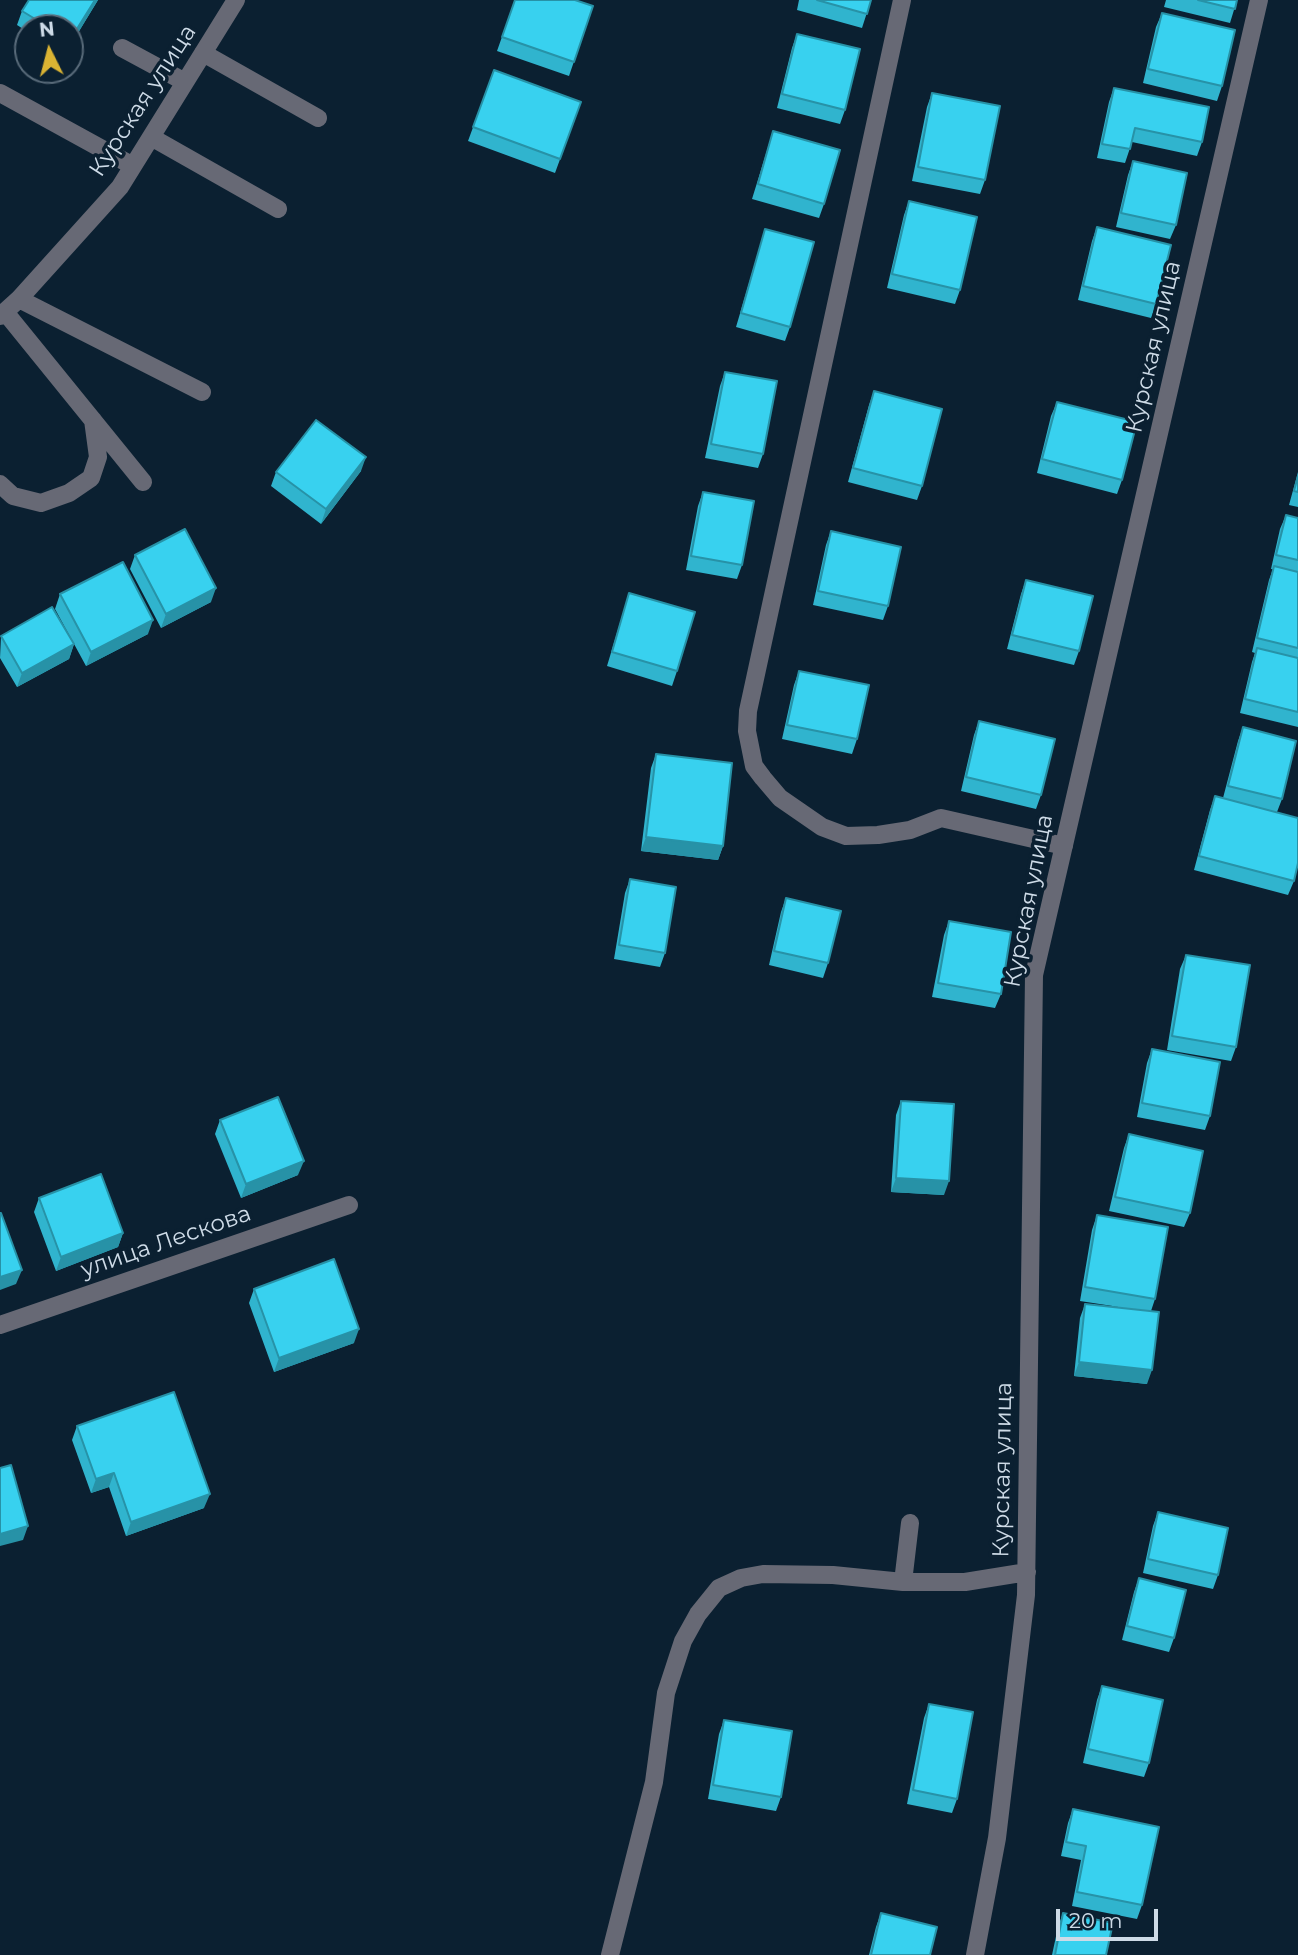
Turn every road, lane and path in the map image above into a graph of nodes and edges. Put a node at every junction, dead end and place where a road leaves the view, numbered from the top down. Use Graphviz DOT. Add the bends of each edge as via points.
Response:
graph roads {
  1 [pos="236,0"];
  2 [pos="902,0"];
  3 [pos="1259,0"];
  4 [pos="121,48"];
  5 [pos="203,54"];
  6 [pos="185,82"];
  7 [pos="0,93"];
  8 [pos="318,118"];
  9 [pos="151,137"];
  10 [pos="133,166"];
  11 [pos="278,209"];
  12 [pos="19,299"];
  13 [pos="2,314"];
  14 [pos="202,392"];
  15 [pos="93,420"];
  16 [pos="143,482"];
  17 [pos="0,484"];
  18 [pos="1064,846"];
  19 [pos="349,1205"];
  20 [pos="0,1325"];
  21 [pos="910,1523"];
  22 [pos="1027,1572"];
  23 [pos="903,1582"];
  24 [pos="610,1955"];
  25 [pos="975,1955"];
  1 -- 5 [label="street, Курская улица"];
  2 -- 18 [label="street" via="747,731 754,766 780,798 822,827 846,836 910,830 941,818"];
  3 -- 18 [label="street, Курская улица"];
  4 -- 6 [label="street"];
  5 -- 6 [label="street, Курская улица"];
  5 -- 8 [label="street"];
  6 -- 9 [label="street, Курская улица"];
  7 -- 10 [label="street"];
  9 -- 10 [label="street, Курская улица"];
  9 -- 11 [label="street"];
  10 -- 12 [label="street, Курская улица" via="120,187"];
  12 -- 13 [label="street, Курская улица"];
  12 -- 14 [label="street"];
  13 -- 15 [label="street"];
  15 -- 16 [label="street"];
  15 -- 17 [label="street" via="98,457 91,478 69,493 41,503 13,496"];
  18 -- 22 [label="street, Курская улица" via="1034,975"];
  19 -- 20 [label="street, улица Лескова"];
  21 -- 23 [label="street"];
  22 -- 23 [label="street" via="965,1582"];
  22 -- 25 [label="street, Курская улица" via="997,1838"];
  23 -- 24 [label="street" via="763,1574 719,1588 682,1641 666,1693 654,1782"];
}
